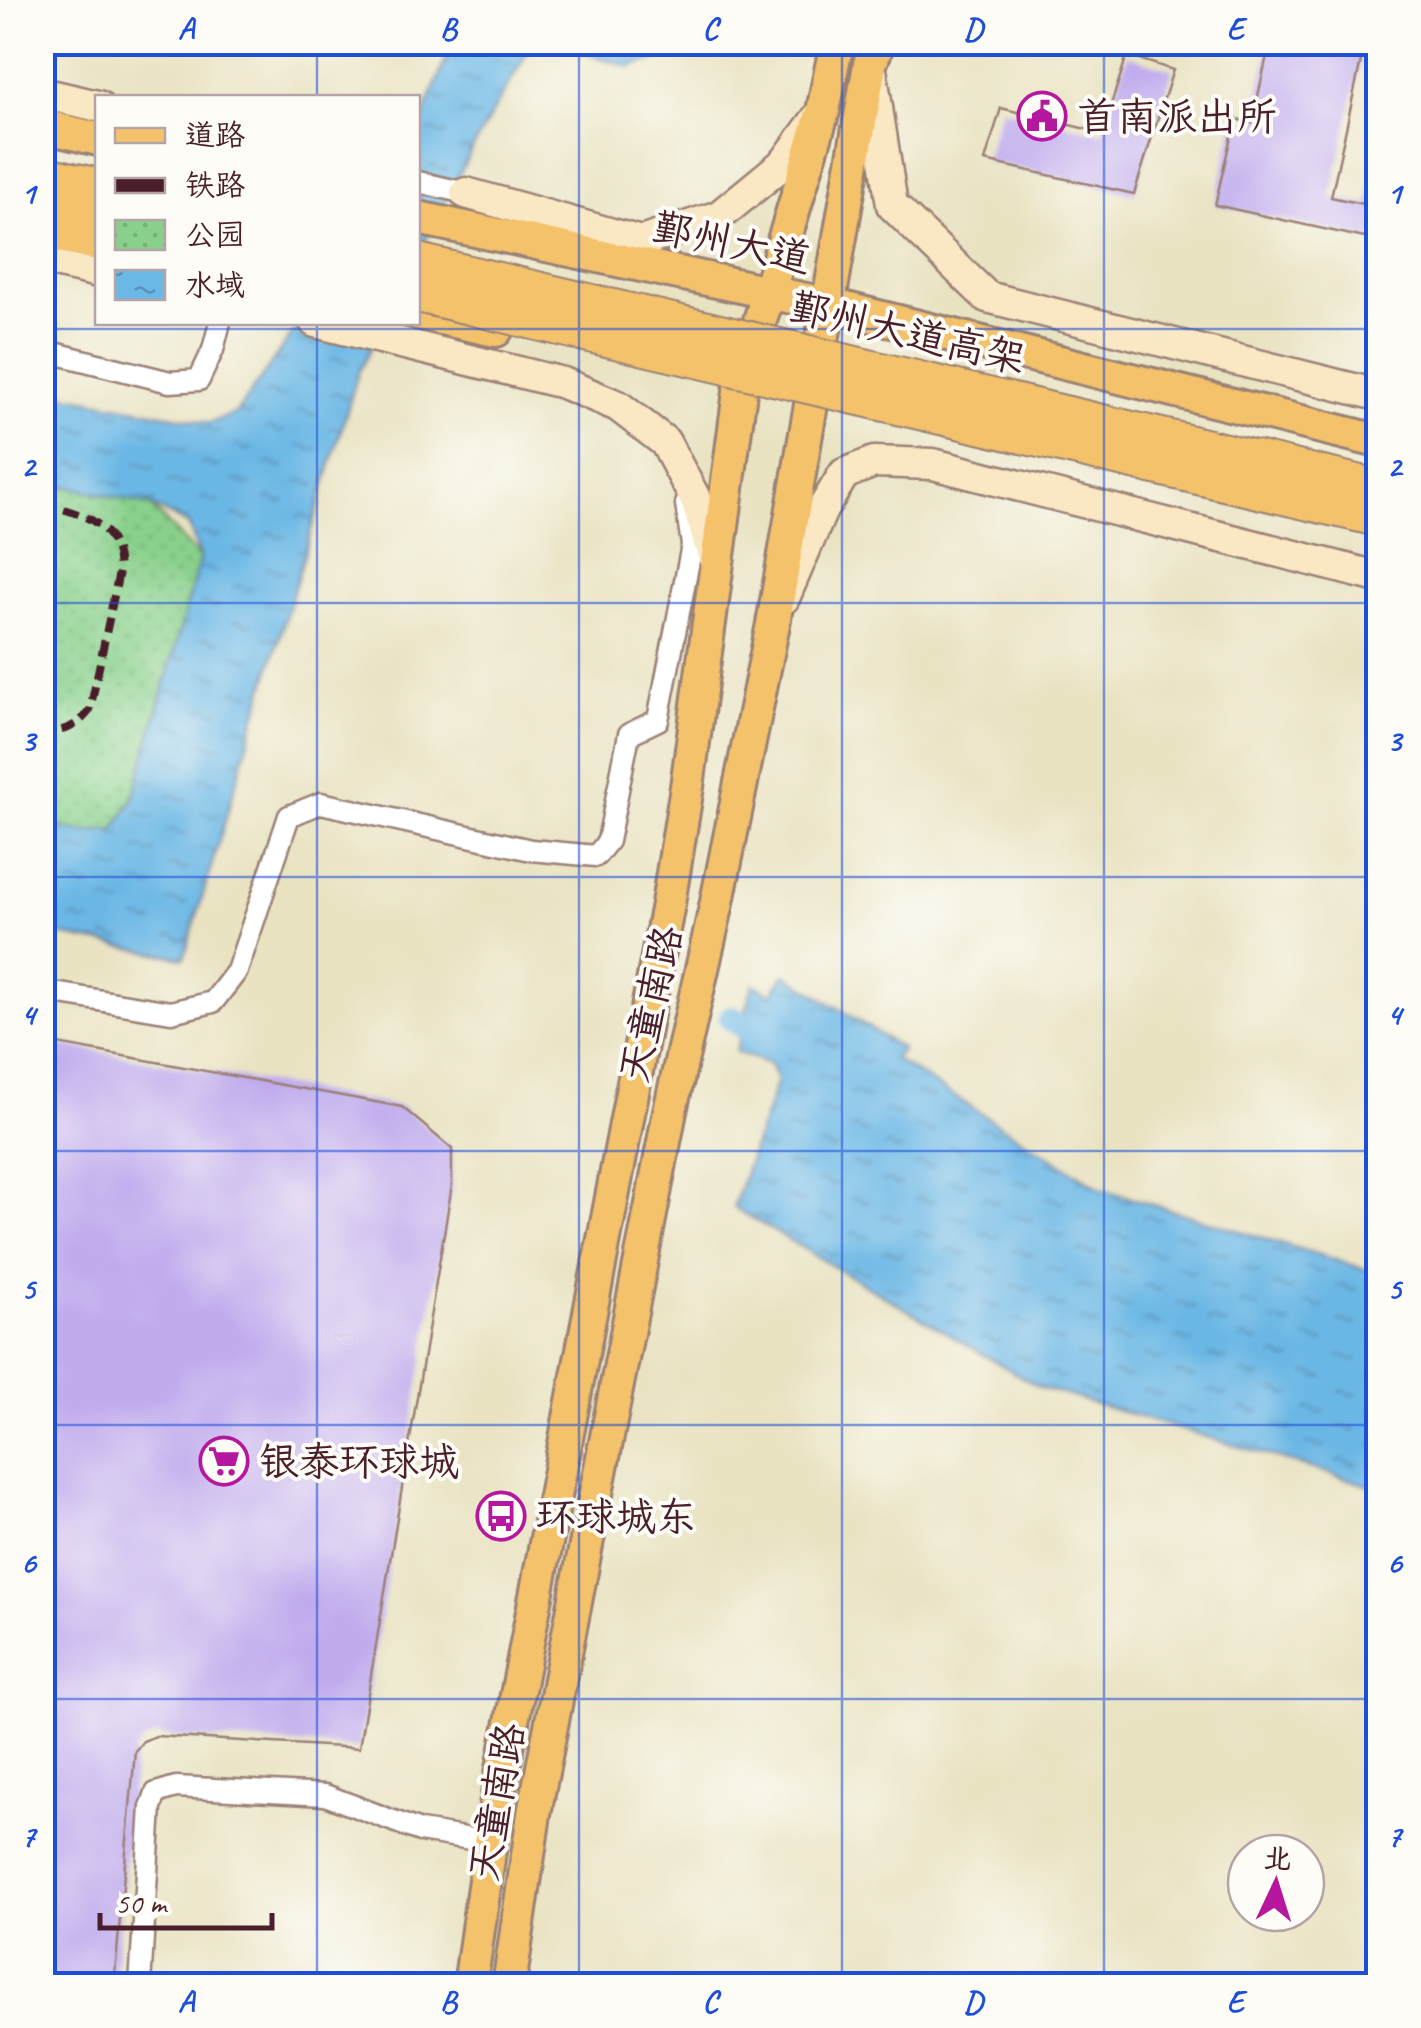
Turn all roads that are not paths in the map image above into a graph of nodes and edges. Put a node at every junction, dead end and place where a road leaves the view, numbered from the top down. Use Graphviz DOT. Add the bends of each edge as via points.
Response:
graph roads {
  1 [pos="837,42"];
  2 [pos="874,53"];
  3 [pos="42,93"];
  4 [pos="95,105"];
  5 [pos="823,111"];
  6 [pos="42,126"];
  7 [pos="95,139"];
  8 [pos="42,175"];
  9 [pos="420,182"];
  10 [pos="95,187"];
  11 [pos="466,193"];
  12 [pos="42,206"];
  13 [pos="95,217"];
  14 [pos="420,218"];
  15 [pos="42,232"];
  16 [pos="95,243"];
  17 [pos="42,259"];
  18 [pos="420,263"];
  19 [pos="95,271"];
  20 [pos="766,292"];
  21 [pos="830,305"];
  22 [pos="420,307"];
  23 [pos="219,325"];
  24 [pos="328,325"];
  25 [pos="42,350"];
  26 [pos="740,384"];
  27 [pos="1378,395"];
  28 [pos="812,402"];
  29 [pos="1378,441"];
  30 [pos="681,472"];
  31 [pos="1378,490"];
  32 [pos="1378,517"];
  33 [pos="1378,533"];
  34 [pos="1378,577"];
  35 [pos="709,610"];
  36 [pos="773,624"];
  37 [pos="42,991"];
  38 [pos="490,1842"];
  39 [pos="140,1986"];
  40 [pos="470,1986"];
  41 [pos="510,1986"];
  1 -- 5 [label="main road"];
  2 -- 21 [label="main road, 天童南路"];
  2 -- 27 [label="street" via="892,204 987,297"];
  3 -- 4 [label="street"];
  5 -- 11 [label="street" via="786,162 719,216 641,242"];
  5 -- 20 [label="main road"];
  6 -- 7 [label="main road"];
  8 -- 10 [label="highway"];
  9 -- 11 [label="street"];
  12 -- 13 [label="highway"];
  14 -- 20 [label="main road, 鄞州大道"];
  15 -- 16 [label="main road"];
  17 -- 19 [label="street"];
  18 -- 31 [label="highway, 鄞州大道高架, bridge"];
  20 -- 21 [label="main road, 鄞州大道"];
  20 -- 26 [label="main road"];
  21 -- 28 [label="main road, 天童南路"];
  21 -- 29 [label="main road, 鄞州大道"];
  22 -- 26 [label="main road"];
  22 -- 32 [label="highway, 鄞州大道高架, bridge"];
  23 -- 25 [label="street" via="198,380 170,382"];
  24 -- 30 [label="street" via="563,384 618,406 665,442"];
  26 -- 28 [label="main road"];
  26 -- 35 [label="main road"];
  28 -- 33 [label="main road"];
  28 -- 36 [label="main road, 天童南路"];
  30 -- 35 [label="street" via="716,561"];
  30 -- 37 [label="street" via="692,545 658,720 629,734 608,840 596,856 530,850 321,803 289,816 237,971 213,1002 171,1012"];
  34 -- 36 [label="street" via="933,464 874,462 844,474 836,486"];
  35 -- 38 [label="main road" via="668,904"];
  36 -- 41 [label="main road, 天童南路" via="670,1110 534,1814"];
  38 -- 39 [label="street" via="420,1831 325,1795 176,1787 156,1793"];
  38 -- 40 [label="main road"];
}
